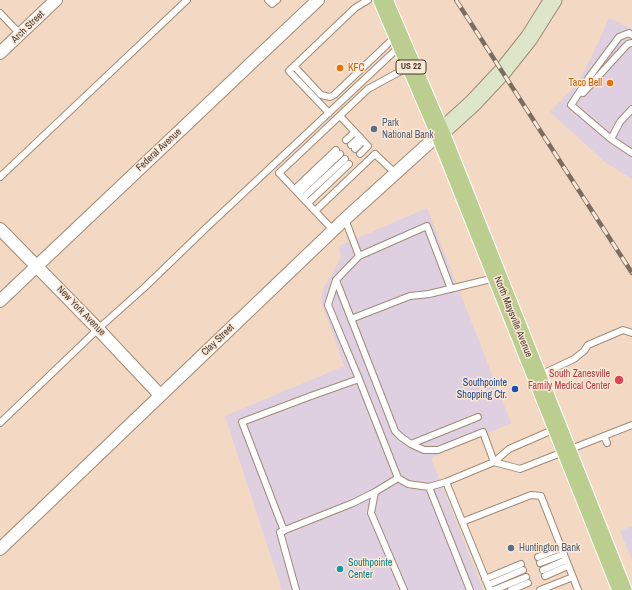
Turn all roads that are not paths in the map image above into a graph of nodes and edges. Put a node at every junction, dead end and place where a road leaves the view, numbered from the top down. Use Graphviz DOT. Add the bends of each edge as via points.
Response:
graph roads {
  1 [pos="56,0"];
  2 [pos="187,0"];
  3 [pos="268,0"];
  4 [pos="277,0"];
  5 [pos="318,0"];
  6 [pos="368,0"];
  7 [pos="383,0"];
  8 [pos="553,0"];
  9 [pos="0,13"];
  10 [pos="20,34"];
  11 [pos="632,35"];
  12 [pos="400,39"];
  13 [pos="632,43"];
  14 [pos="0,53"];
  15 [pos="294,66"];
  16 [pos="411,66"];
  17 [pos="571,105"];
  18 [pos="632,109"];
  19 [pos="329,113"];
  20 [pos="340,116"];
  21 [pos="440,133"];
  22 [pos="359,136"];
  23 [pos="611,139"];
  24 [pos="632,153"];
  25 [pos="360,154"];
  26 [pos="395,173"];
  27 [pos="0,177"];
  28 [pos="297,191"];
  29 [pos="306,201"];
  30 [pos="315,210"];
  31 [pos="345,219"];
  32 [pos="0,229"];
  33 [pos="333,230"];
  34 [pos="359,256"];
  35 [pos="36,266"];
  36 [pos="497,277"];
  37 [pos="336,280"];
  38 [pos="451,289"];
  39 [pos="0,301"];
  40 [pos="351,319"];
  41 [pos="98,329"];
  42 [pos="632,332"];
  43 [pos="537,377"];
  44 [pos="359,379"];
  45 [pos="160,395"];
  46 [pos="478,416"];
  47 [pos="0,423"];
  48 [pos="632,425"];
  49 [pos="557,428"];
  50 [pos="604,436"];
  51 [pos="607,443"];
  52 [pos="411,444"];
  53 [pos="566,450"];
  54 [pos="494,462"];
  55 [pos="398,478"];
  56 [pos="446,482"];
  57 [pos="429,487"];
  58 [pos="375,492"];
  59 [pos="462,522"];
  60 [pos="284,531"];
  61 [pos="0,549"];
  62 [pos="562,551"];
  63 [pos="539,560"];
  64 [pos="567,563"];
  65 [pos="522,567"];
  66 [pos="544,573"];
  67 [pos="573,577"];
  68 [pos="488,584"];
  69 [pos="296,590"];
  70 [pos="404,590"];
  71 [pos="470,590"];
  72 [pos="494,590"];
  73 [pos="511,590"];
  74 [pos="540,590"];
  75 [pos="578,590"];
  76 [pos="622,590"];
  1 -- 10 [label="street, Arch Street"];
  2 -- 27 [label="lane"];
  3 -- 4 [label="lane" via="272,4"];
  5 -- 35 [label="street, Federal Avenue"];
  6 -- 15 [label="lane" via="355,8"];
  7 -- 12 [label="main road, US 22"];
  8 -- 21 [label="main road" via="529,38 502,72"];
  9 -- 10 [label="lane"];
  10 -- 14 [label="street, Arch Street"];
  11 -- 17 [label="lane" via="629,33 619,37"];
  12 -- 15 [label="lane" via="330,97 322,95"];
  12 -- 16 [label="main road, US 22"];
  12 -- 19 [label="lane"];
  13 -- 17 [label="lane" via="625,47"];
  15 -- 19 [label="lane" via="289,71"];
  16 -- 20 [label="lane" via="368,89"];
  16 -- 21 [label="main road, US 22"];
  17 -- 23 [label="lane"];
  18 -- 23 [label="lane" via="620,122"];
  19 -- 41 [label="lane"];
  20 -- 22 [label="lane"];
  20 -- 28 [label="lane" via="279,174"];
  21 -- 26 [label="street, Clay Street"];
  21 -- 36 [label="main road, North Maysville Avenue / US 22"];
  22 -- 22 [label="lane" via="350,145"];
  22 -- 25 [label="lane" via="368,146"];
  23 -- 24 [label="lane"];
  26 -- 30 [label="lane" via="375,154"];
  26 -- 31 [label="street, Clay Street"];
  28 -- 29 [label="lane"];
  28 -- 29 [label="lane" via="343,157"];
  29 -- 30 [label="lane"];
  30 -- 33 [label="lane"];
  31 -- 33 [label="street, Clay Street"];
  31 -- 34 [label="lane"];
  32 -- 35 [label="street, New York Avenue"];
  33 -- 45 [label="street, Clay Street"];
  34 -- 37 [label="lane"];
  34 -- 38 [label="lane" via="426,226"];
  35 -- 39 [label="street, Federal Avenue"];
  35 -- 41 [label="street, New York Avenue"];
  36 -- 38 [label="lane"];
  36 -- 43 [label="main road, North Maysville Avenue / US 22"];
  37 -- 40 [label="lane"];
  37 -- 44 [label="lane" via="328,305"];
  38 -- 40 [label="lane" via="410,296"];
  40 -- 52 [label="lane" via="395,431"];
  41 -- 45 [label="street, New York Avenue"];
  41 -- 47 [label="lane"];
  42 -- 43 [label="lane" via="623,330 588,345 574,359"];
  43 -- 49 [label="main road, North Maysville Avenue / US 22"];
  44 -- 55 [label="lane"];
  44 -- 60 [label="lane" via="242,422"];
  45 -- 61 [label="street, Clay Street"];
  46 -- 52 [label="lane"];
  48 -- 50 [label="lane"];
  49 -- 53 [label="main road, North Maysville Avenue / US 22"];
  49 -- 54 [label="lane" via="509,449"];
  50 -- 51 [label="lane"];
  50 -- 53 [label="lane"];
  52 -- 54 [label="lane" via="424,450 438,450 483,432"];
  53 -- 54 [label="lane" via="520,469"];
  53 -- 76 [label="main road, North Maysville Avenue / US 22"];
  54 -- 56 [label="lane"];
  55 -- 57 [label="lane" via="408,484"];
  55 -- 58 [label="lane"];
  56 -- 57 [label="lane"];
  56 -- 59 [label="lane"];
  57 -- 71 [label="lane"];
  58 -- 60 [label="lane"];
  58 -- 70 [label="lane" via="371,513"];
  59 -- 62 [label="lane" via="531,495 541,496"];
  59 -- 68 [label="lane"];
  60 -- 69 [label="lane" via="280,532"];
  62 -- 63 [label="lane"];
  62 -- 64 [label="lane"];
  64 -- 66 [label="lane"];
  64 -- 67 [label="lane"];
  65 -- 68 [label="lane"];
  67 -- 74 [label="lane"];
  67 -- 75 [label="lane"];
  72 -- 73 [label="lane" via="527,580"];
}
